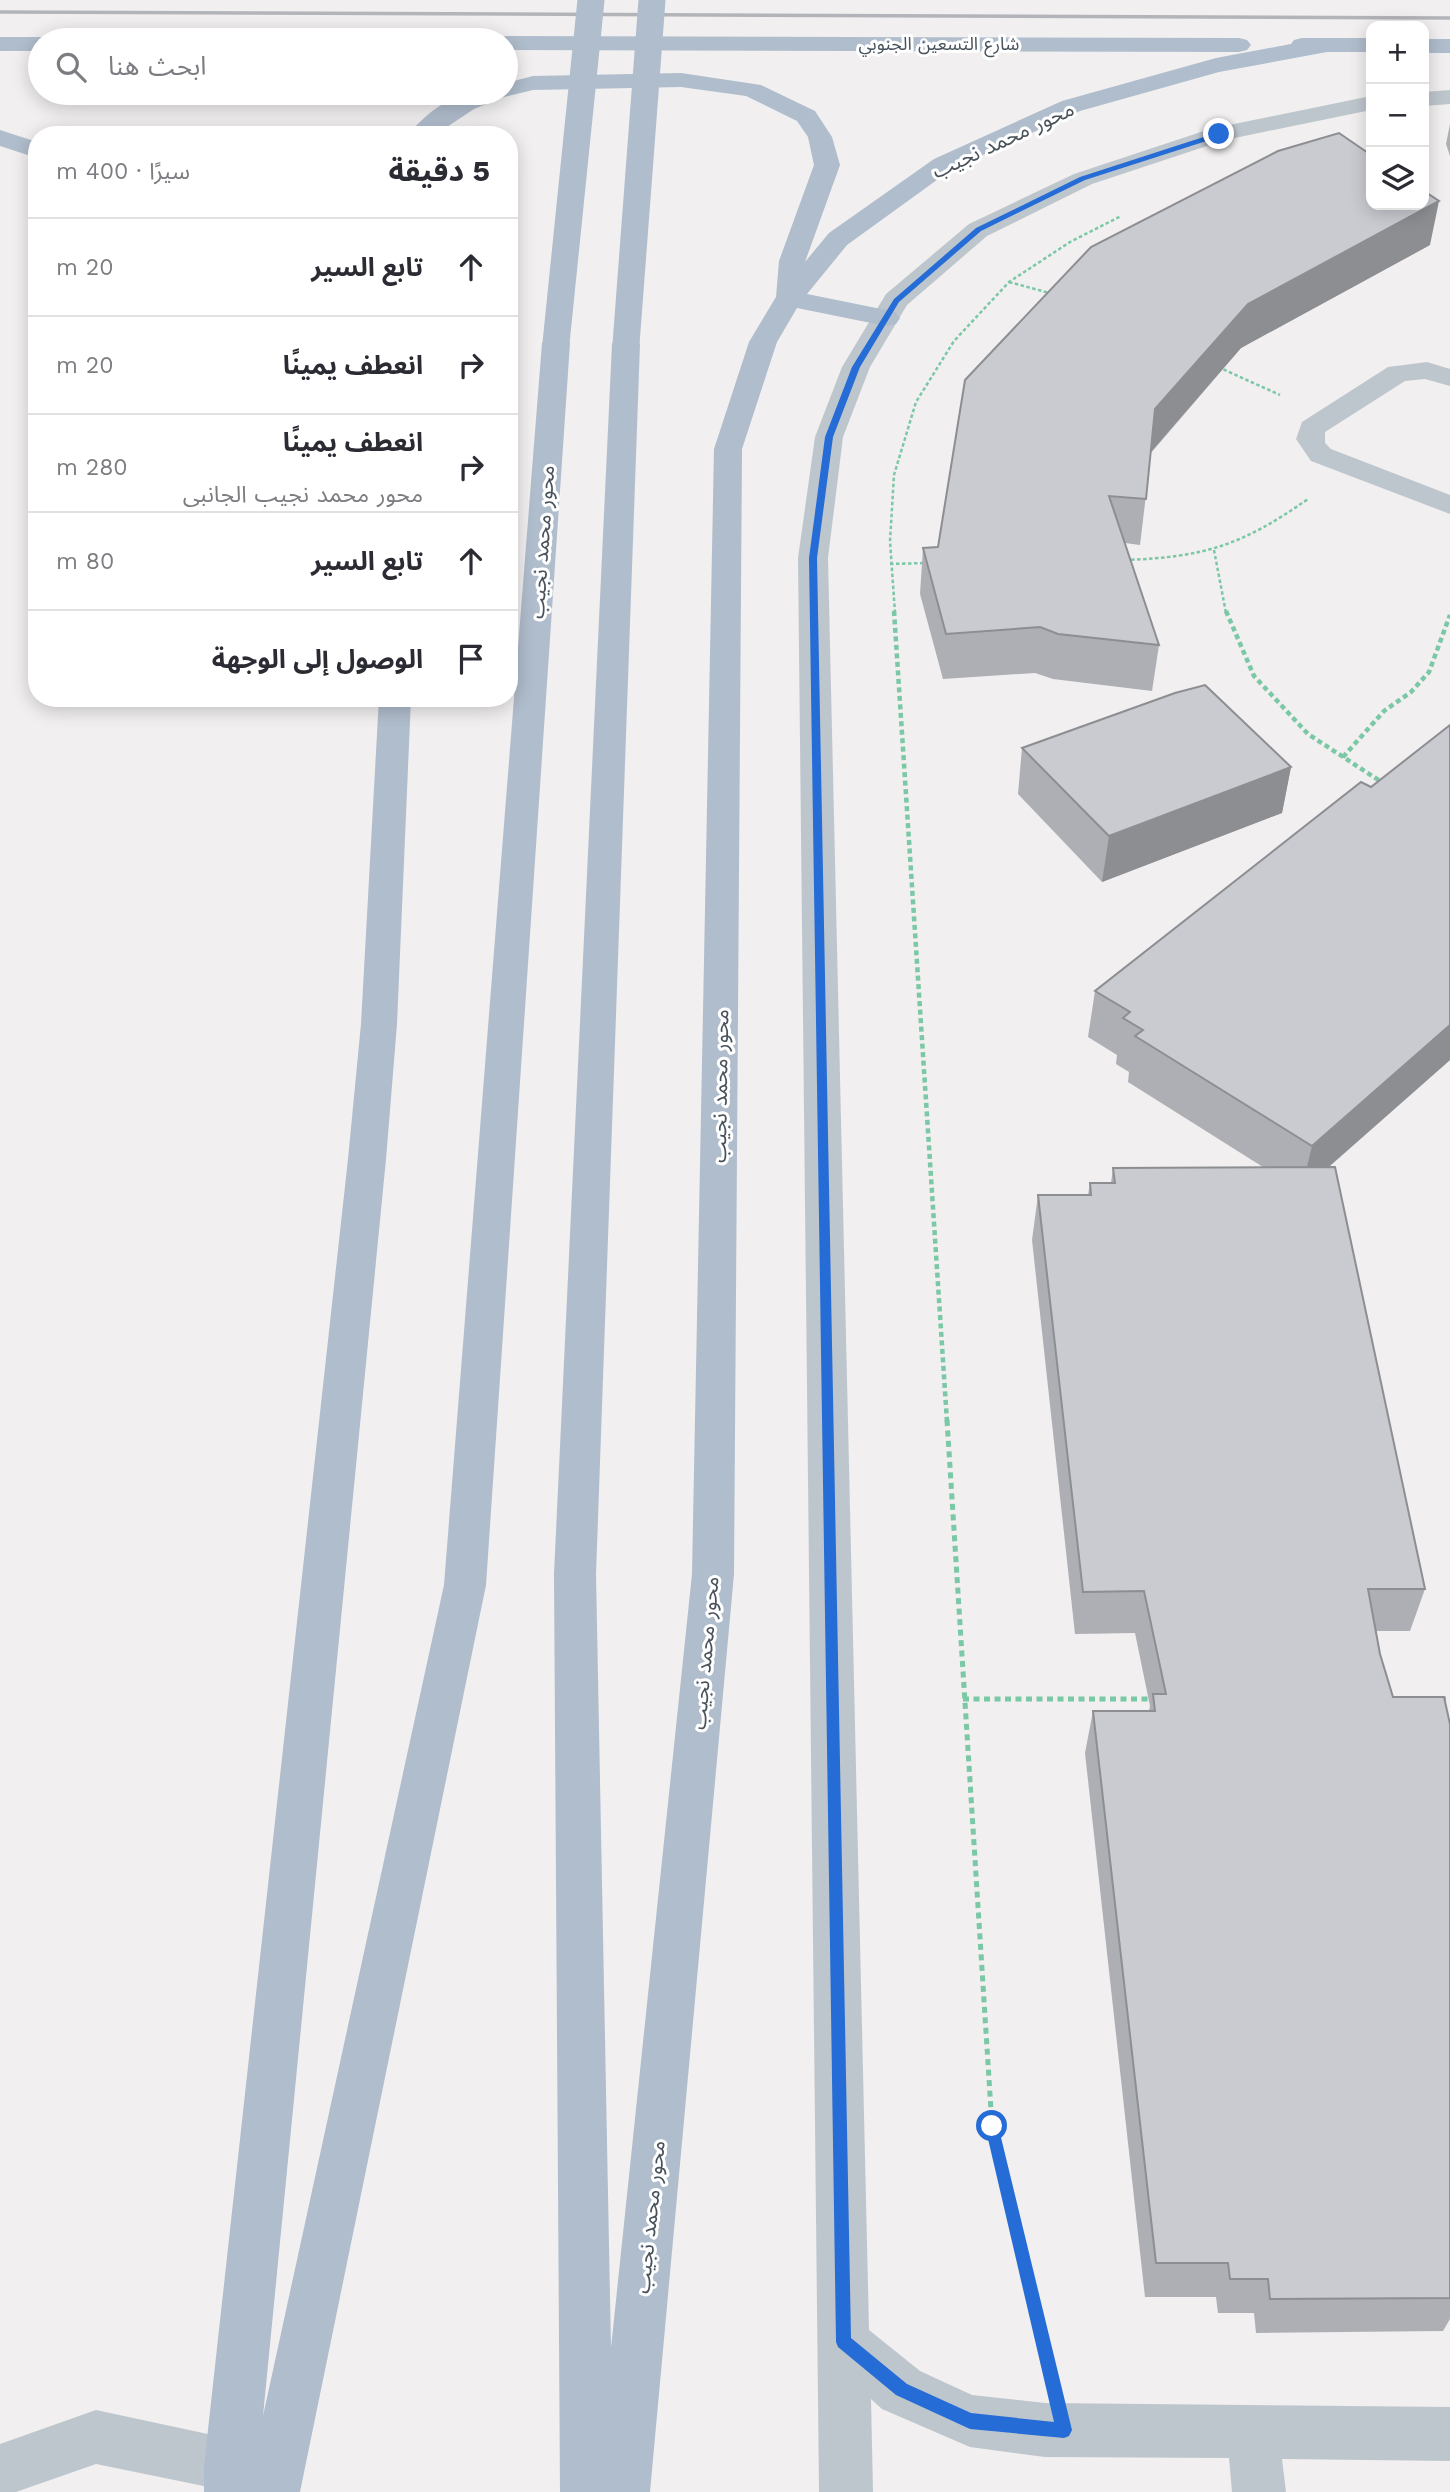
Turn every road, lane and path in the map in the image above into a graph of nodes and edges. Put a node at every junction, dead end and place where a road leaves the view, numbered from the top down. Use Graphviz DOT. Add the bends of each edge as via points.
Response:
graph roads {
  1 [pos="592,0"];
  2 [pos="652,0"];
  3 [pos="518,43"];
  4 [pos="0,44"];
  5 [pos="28,44"];
  6 [pos="1327,45"];
  7 [pos="1366,46"];
  8 [pos="1429,46"];
  9 [pos="1450,46"];
  10 [pos="518,87"];
  11 [pos="1450,97"];
  12 [pos="1429,99"];
  13 [pos="1366,104"];
  14 [pos="464,105"];
  15 [pos="429,126"];
  16 [pos="0,137"];
  17 [pos="28,148"];
  18 [pos="1128,213"];
  19 [pos="1009,282"];
  20 [pos="1059,296"];
  21 [pos="789,298"];
  22 [pos="886,318"];
  23 [pos="1206,362"];
  24 [pos="1450,378"];
  25 [pos="1329,417"];
  26 [pos="1356,468"];
  27 [pos="1450,505"];
  28 [pos="1214,550"];
  29 [pos="1121,560"];
  30 [pos="930,563"];
  31 [pos="890,564"];
  32 [pos="1450,615"];
  33 [pos="395,707"];
  34 [pos="1343,757"];
  35 [pos="1387,785"];
  36 [pos="964,1699"];
  37 [pos="1158,1699"];
  38 [pos="1436,1699"];
  39 [pos="1450,1699"];
  40 [pos="843,2342"];
  41 [pos="1064,2430"];
  42 [pos="1253,2430"];
  43 [pos="1450,2434"];
  44 [pos="0,2471"];
  45 [pos="245,2483"];
  46 [pos="587,2492"];
  47 [pos="624,2492"];
  48 [pos="846,2492"];
  49 [pos="1259,2492"];
  1 -- 45 [label="main road, محور محمد نجيب, bridge" via="556,342 465,1586"];
  2 -- 46 [label="main road, bridge" via="626,344 575,1574"];
  3 -- 6 [label="main road, شارع التسعين الجنوبي"];
  4 -- 5 [label="main road"];
  6 -- 7 [label="main road, شارع التسعين الجنوبي"];
  6 -- 21 [label="main road, محور محمد نجيب" via="1216,65 1070,106 943,164 838,239"];
  8 -- 9 [label="main road"];
  10 -- 21 [label="main road" via="681,80 752,90 806,116 820,136 827,165 792,261"];
  11 -- 12 [label="street"];
  13 -- 22 [label="street" via="1219,134 1083,179 978,230 896,300"];
  14 -- 15 [label="main road"];
  16 -- 17 [label="main road"];
  18 -- 19 [label="path" via="1070,242"];
  19 -- 20 [label="path"];
  19 -- 31 [label="path" via="954,341 916,402 894,475"];
  21 -- 22 [label="main road"];
  21 -- 47 [label="main road, محور محمد نجيب" via="763,342 729,449 713,1574"];
  22 -- 40 [label="street" via="856,367 829,437 813,558"];
  23 -- 25 [label="path"];
  24 -- 25 [label="street" via="1427,370 1398,373"];
  25 -- 26 [label="street" via="1312,428 1308,436 1311,446"];
  26 -- 27 [label="street"];
  26 -- 28 [label="path" via="1257,533"];
  28 -- 29 [label="path"];
  28 -- 34 [label="path" via="1227,616 1254,676 1308,734"];
  30 -- 31 [label="path"];
  31 -- 36 [label="path"];
  32 -- 34 [label="path" via="1429,672 1384,711"];
  33 -- 45 [label="main road" via="379,1024"];
  34 -- 35 [label="path"];
  36 -- 37 [label="path"];
  36 -- 41 [label="path" via="992,2126"];
  38 -- 39 [label="path"];
  40 -- 41 [label="street" via="901,2390 970,2421"];
  40 -- 48 [label="street"];
  41 -- 42 [label="street"];
  42 -- 43 [label="street"];
  42 -- 49 [label="street"];
  44 -- 45 [label="street" via="96,2437"];
}
